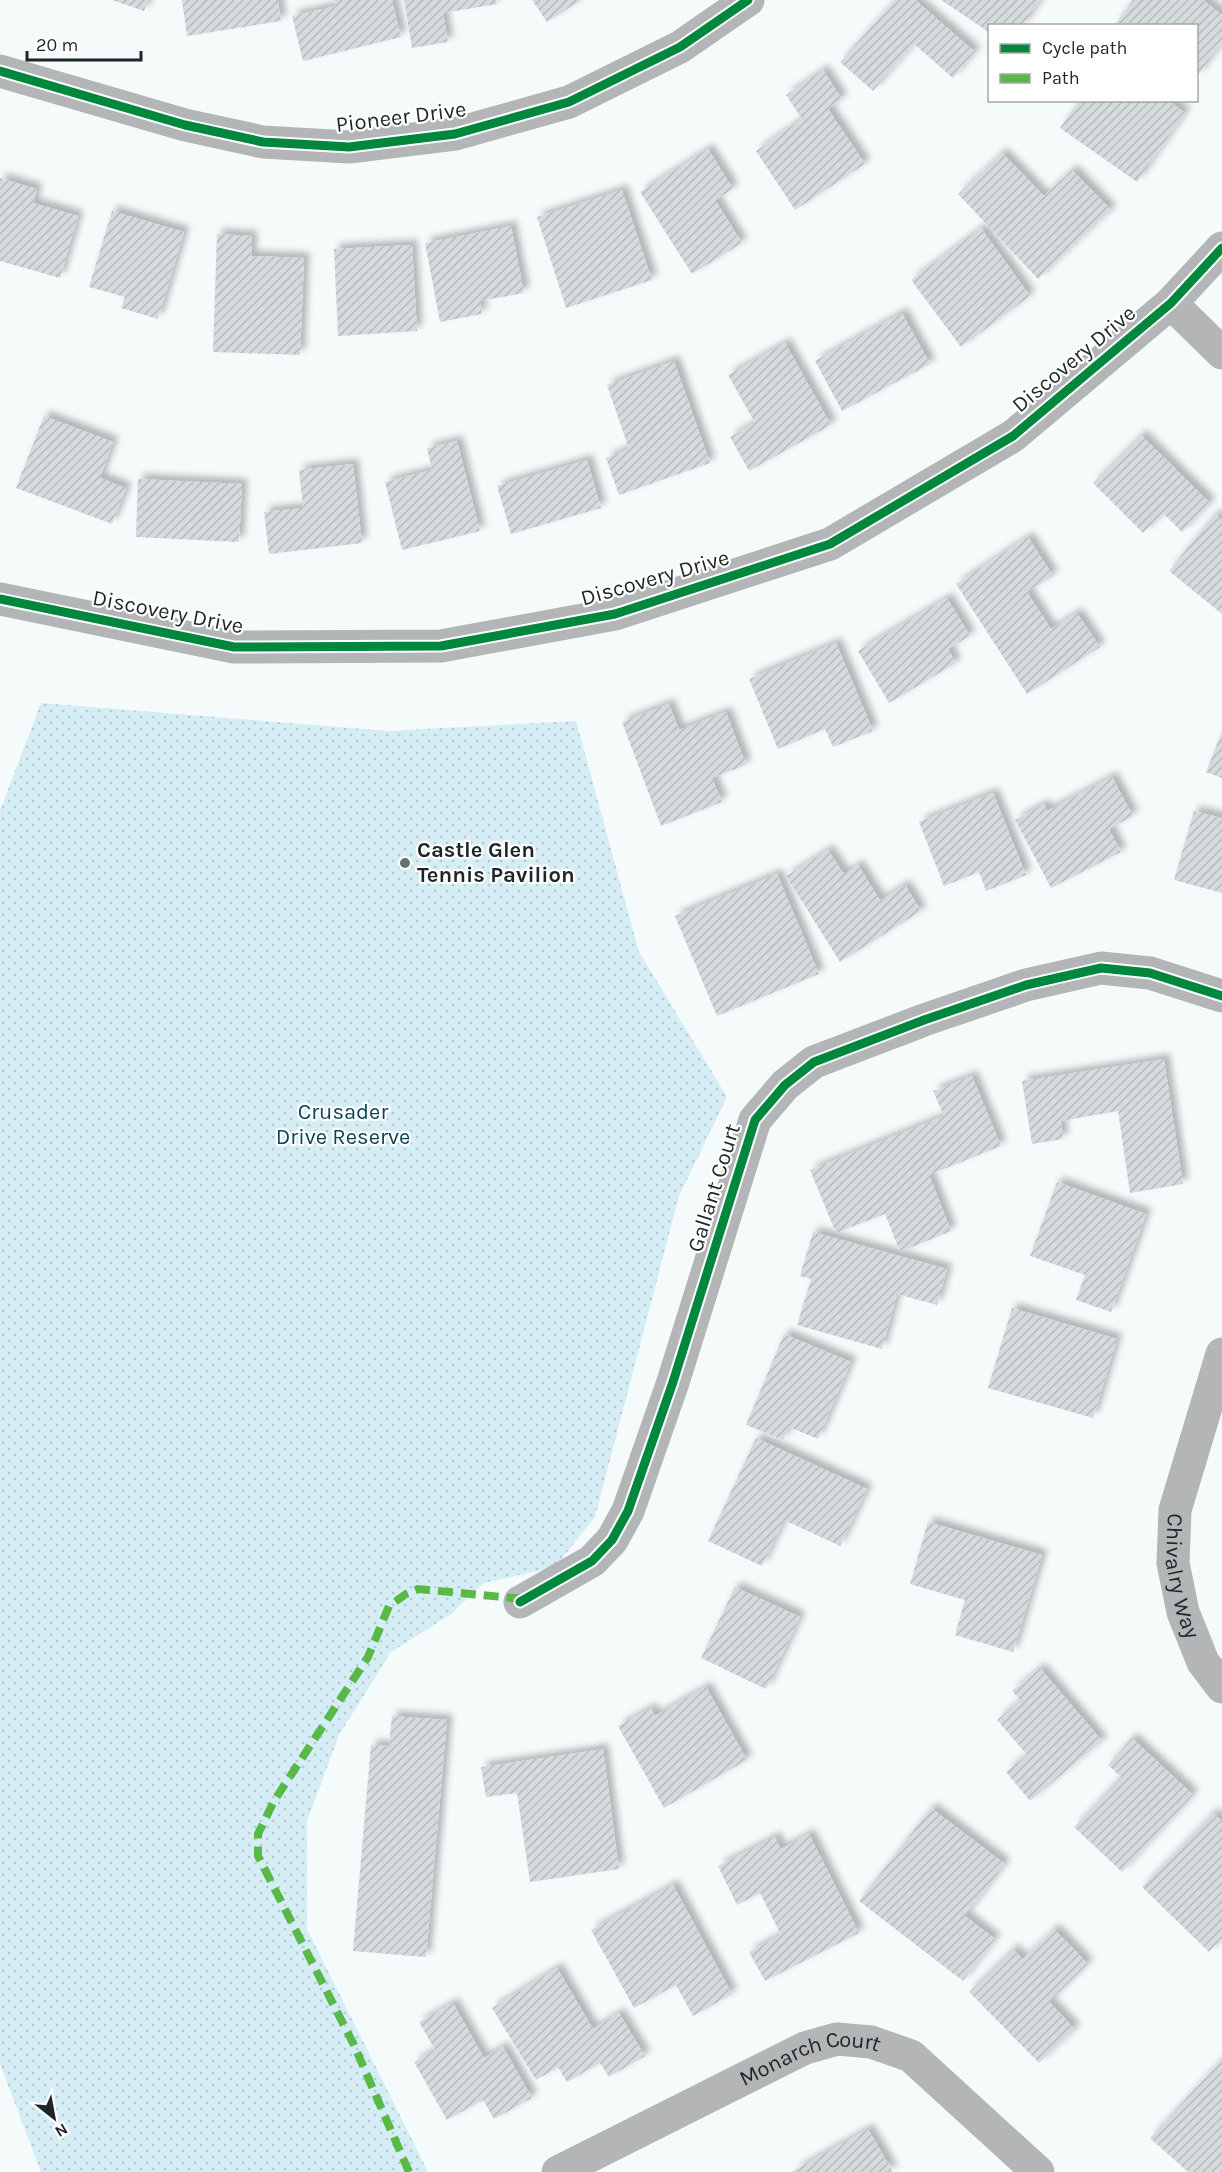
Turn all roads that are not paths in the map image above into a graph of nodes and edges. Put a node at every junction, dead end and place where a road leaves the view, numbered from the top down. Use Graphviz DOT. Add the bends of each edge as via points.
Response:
graph roads {
  1 [pos="748,0"];
  2 [pos="0,71"];
  3 [pos="1222,249"];
  4 [pos="1171,303"];
  5 [pos="1222,353"];
  6 [pos="0,599"];
  7 [pos="1222,996"];
  8 [pos="1222,1354"];
  9 [pos="520,1602"];
  10 [pos="1222,1687"];
  11 [pos="558,2172"];
  12 [pos="1038,2172"];
  1 -- 2 [label="street, Pioneer Drive" via="680,47 568,102 454,134 349,147 263,142 185,125"];
  3 -- 4 [label="street, Discovery Drive"];
  4 -- 5 [label="street"];
  4 -- 6 [label="street, Discovery Drive" via="1013,436 830,544 615,614 441,646 234,647"];
  7 -- 9 [label="street, Gallant Court" via="1150,973 1101,968 1026,985 924,1020 814,1062 785,1085 755,1120 628,1511 612,1540 592,1562"];
  8 -- 10 [label="street, Chivalry Way" via="1175,1510 1173,1563 1183,1612 1203,1662"];
  11 -- 12 [label="street, Monarch Court" via="805,2048 837,2039 871,2042 911,2056"];
}
